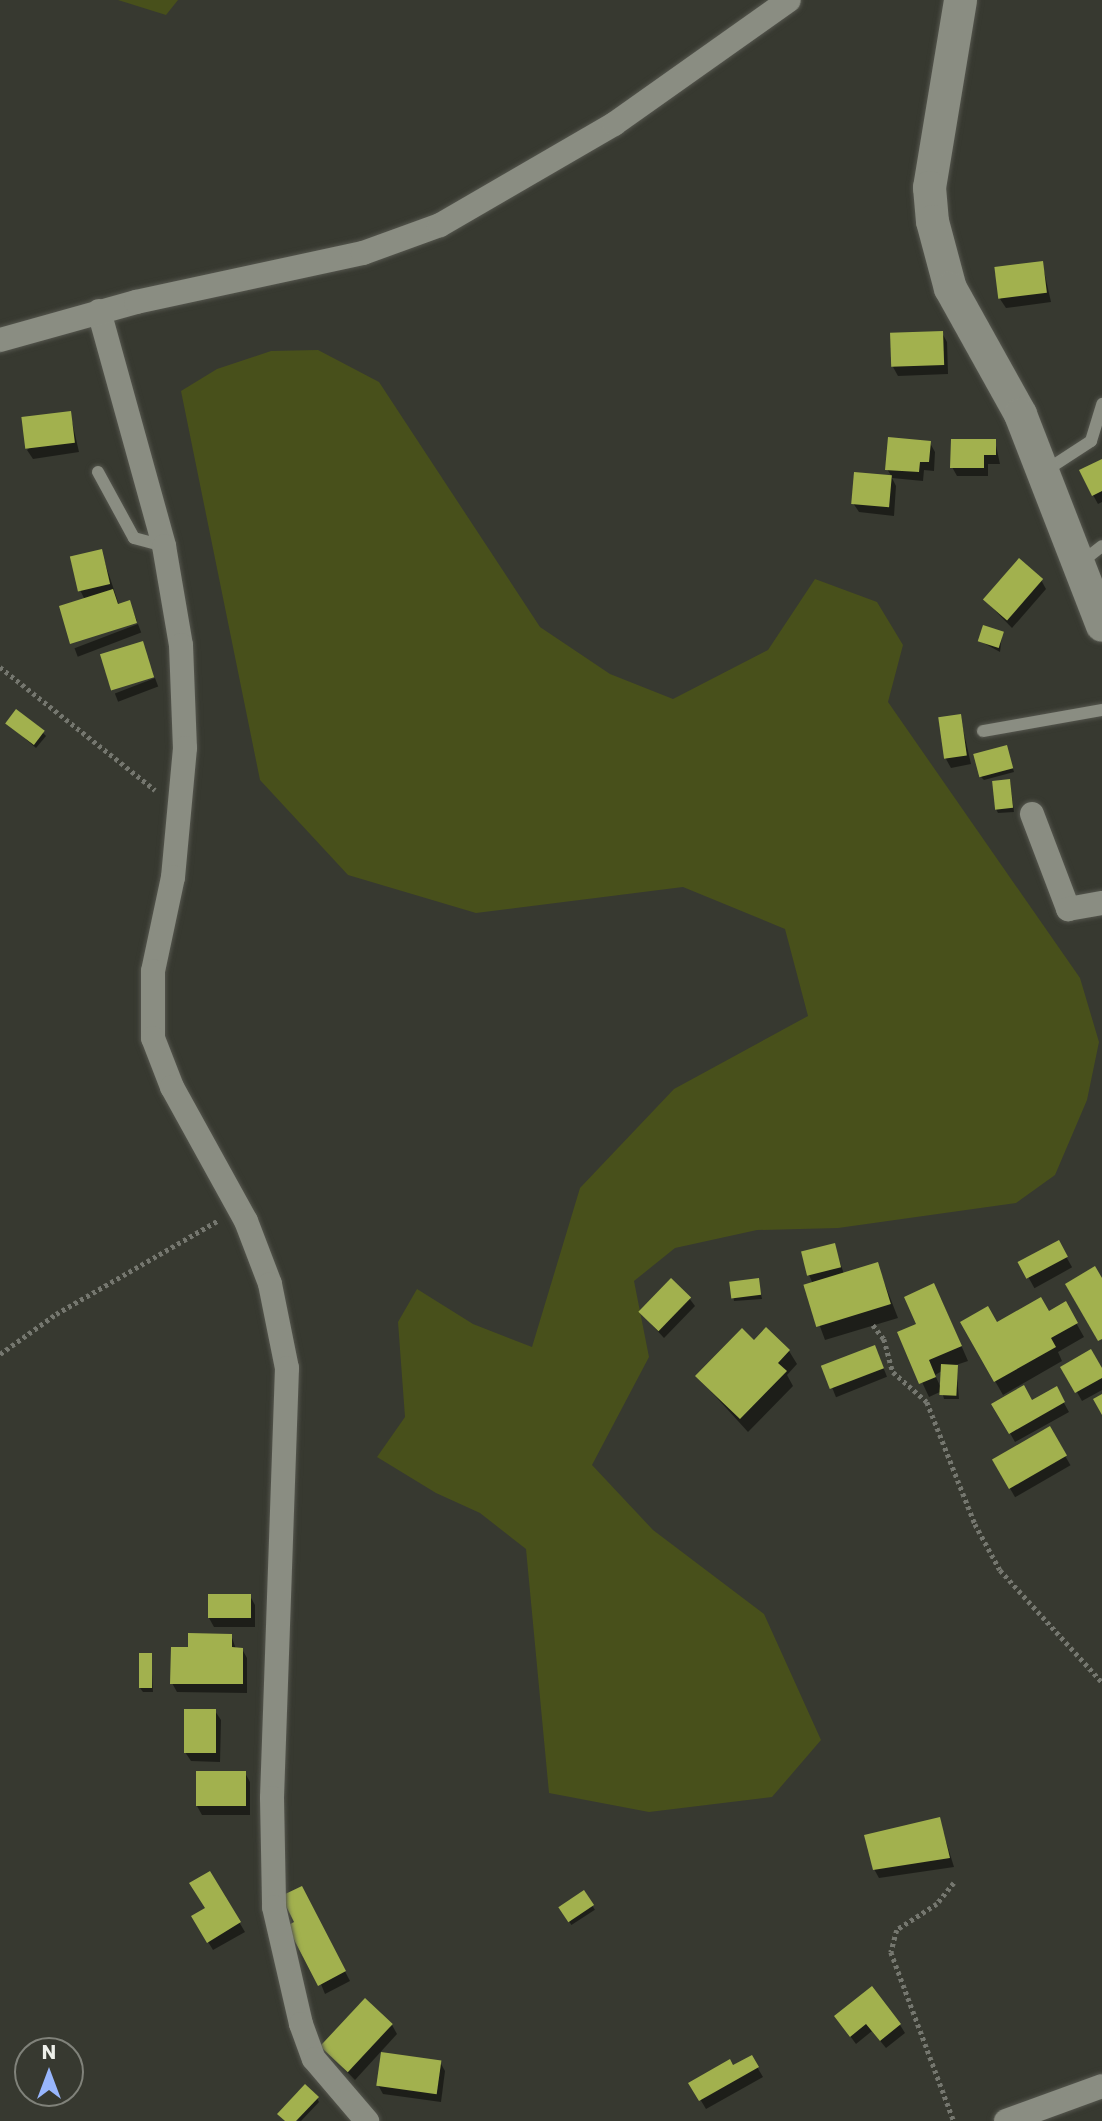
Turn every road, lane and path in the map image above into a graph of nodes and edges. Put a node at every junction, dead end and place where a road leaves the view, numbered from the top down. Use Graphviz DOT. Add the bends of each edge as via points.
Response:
graph roads {
  1 [pos="789,0"];
  2 [pos="960,0"];
  3 [pos="99,311"];
  4 [pos="0,340"];
  5 [pos="1102,404"];
  6 [pos="98,472"];
  7 [pos="1042,473"];
  8 [pos="164,546"];
  9 [pos="1091,555"];
  10 [pos="1100,610"];
  11 [pos="0,667"];
  12 [pos="1102,709"];
  13 [pos="983,731"];
  14 [pos="180,801"];
  15 [pos="1032,814"];
  16 [pos="1102,903"];
  17 [pos="239,1208"];
  18 [pos="873,1325"];
  19 [pos="0,1354"];
  20 [pos="1102,1682"];
  21 [pos="954,1883"];
  22 [pos="1102,2086"];
  23 [pos="1020,2118"];
  24 [pos="367,2121"];
  25 [pos="954,2121"];
  1 -- 3 [label="street" via="614,124 440,225 363,253"];
  2 -- 7 [label="street" via="929,187 932,221 950,288 1020,414"];
  3 -- 4 [label="street"];
  3 -- 8 [label="street"];
  5 -- 7 [label="lane" via="1091,441"];
  6 -- 8 [label="lane" via="134,538"];
  7 -- 9 [label="street"];
  8 -- 14 [label="street" via="181,645 185,748"];
  9 -- 10 [label="street"];
  11 -- 14 [label="path" via="142,784"];
  12 -- 13 [label="lane"];
  14 -- 17 [label="street" via="173,877 153,971 153,1038 172,1087"];
  15 -- 16 [label="street" via="1068,909"];
  17 -- 19 [label="path" via="56,1314"];
  17 -- 24 [label="street" via="270,1284 287,1368 272,1798 274,1907 301,2024 314,2059"];
  18 -- 20 [label="path" via="884,1339 893,1372 927,1402 975,1524 1000,1570"];
  21 -- 25 [label="path" via="937,1903 897,1930 891,1952"];
  22 -- 23 [label="street"];
}
